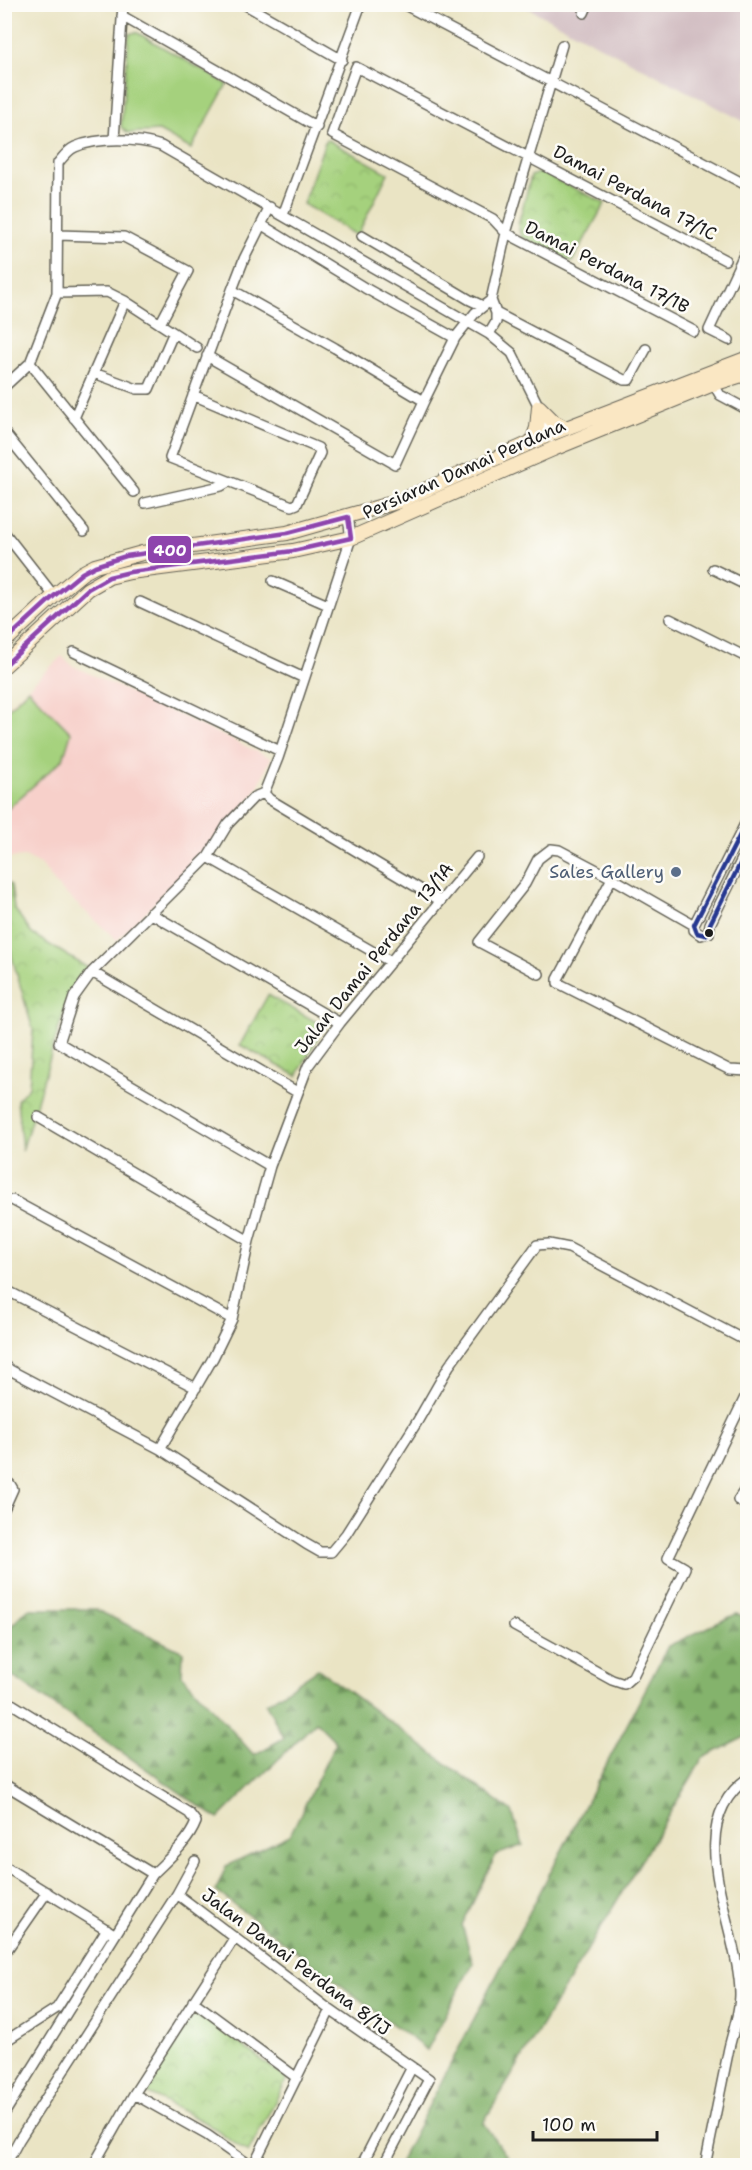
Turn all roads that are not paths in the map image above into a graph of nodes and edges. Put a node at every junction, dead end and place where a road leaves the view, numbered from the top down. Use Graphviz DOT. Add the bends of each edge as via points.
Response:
graph roads {
  1 [pos="123,4"];
  2 [pos="244,4"];
  3 [pos="362,4"];
  4 [pos="403,4"];
  5 [pos="122,16"];
  6 [pos="562,45"];
  7 [pos="342,60"];
  8 [pos="356,67"];
  9 [pos="551,80"];
  10 [pos="317,127"];
  11 [pos="114,140"];
  12 [pos="529,156"];
  13 [pos="747,186"];
  14 [pos="270,207"];
  15 [pos="284,215"];
  16 [pos="262,225"];
  17 [pos="506,233"];
  18 [pos="58,235"];
  19 [pos="362,236"];
  20 [pos="747,246"];
  21 [pos="725,260"];
  22 [pos="737,269"];
  23 [pos="747,274"];
  24 [pos="232,290"];
  25 [pos="57,293"];
  26 [pos="125,300"];
  27 [pos="487,303"];
  28 [pos="496,313"];
  29 [pos="469,323"];
  30 [pos="160,324"];
  31 [pos="694,331"];
  32 [pos="173,333"];
  33 [pos="489,334"];
  34 [pos="455,338"];
  35 [pos="729,340"];
  36 [pos="197,348"];
  37 [pos="646,349"];
  38 [pos="207,356"];
  39 [pos="747,358"];
  40 [pos="30,363"];
  41 [pos="94,373"];
  42 [pos="747,373"];
  43 [pos="710,378"];
  44 [pos="4,387"];
  45 [pos="193,395"];
  46 [pos="424,401"];
  47 [pos="538,407"];
  48 [pos="747,410"];
  49 [pos="74,418"];
  50 [pos="565,428"];
  51 [pos="4,432"];
  52 [pos="548,435"];
  53 [pos="532,442"];
  54 [pos="554,449"];
  55 [pos="228,482"];
  56 [pos="134,492"];
  57 [pos="145,503"];
  58 [pos="348,517"];
  59 [pos="84,531"];
  60 [pos="4,532"];
  61 [pos="351,538"];
  62 [pos="142,553"];
  63 [pos="713,568"];
  64 [pos="140,571"];
  65 [pos="273,581"];
  66 [pos="747,586"];
  67 [pos="54,596"];
  68 [pos="140,602"];
  69 [pos="328,606"];
  70 [pos="670,619"];
  71 [pos="4,642"];
  72 [pos="74,652"];
  73 [pos="747,658"];
  74 [pos="4,666"];
  75 [pos="304,678"];
  76 [pos="280,751"];
  77 [pos="264,793"];
  78 [pos="747,818"];
  79 [pos="747,847"];
  80 [pos="208,857"];
  81 [pos="477,857"];
  82 [pos="612,878"];
  83 [pos="440,901"];
  84 [pos="150,913"];
  85 [pos="694,925"];
  86 [pos="391,962"];
  87 [pos="92,972"];
  88 [pos="539,974"];
  89 [pos="340,1023"];
  90 [pos="747,1071"];
  91 [pos="297,1092"];
  92 [pos="38,1117"];
  93 [pos="270,1166"];
  94 [pos="12,1200"];
  95 [pos="249,1241"];
  96 [pos="4,1289"];
  97 [pos="232,1319"];
  98 [pos="747,1342"];
  99 [pos="4,1365"];
  100 [pos="196,1388"];
  101 [pos="747,1391"];
  102 [pos="160,1449"];
  103 [pos="4,1481"];
  104 [pos="747,1485"];
  105 [pos="747,1506"];
  106 [pos="4,1509"];
  107 [pos="514,1626"];
  108 [pos="4,1700"];
  109 [pos="747,1778"];
  110 [pos="4,1784"];
  111 [pos="195,1861"];
  112 [pos="4,1866"];
  113 [pos="153,1874"];
  114 [pos="47,1892"];
  115 [pos="177,1894"];
  116 [pos="106,1929"];
  117 [pos="116,1934"];
  118 [pos="235,1937"];
  119 [pos="4,1954"];
  120 [pos="193,2001"];
  121 [pos="330,2010"];
  122 [pos="6,2039"];
  123 [pos="412,2067"];
  124 [pos="297,2078"];
  125 [pos="134,2094"];
  126 [pos="4,2114"];
  127 [pos="4,2166"];
  128 [pos="93,2166"];
  129 [pos="252,2166"];
  130 [pos="361,2166"];
  131 [pos="383,2166"];
  132 [pos="705,2166"];
  1 -- 5 [label="street"];
  2 -- 7 [label="street"];
  3 -- 7 [label="street"];
  4 -- 9 [label="street"];
  5 -- 10 [label="street"];
  5 -- 11 [label="street"];
  6 -- 9 [label="street"];
  7 -- 10 [label="street"];
  8 -- 12 [label="street, Damai Perdana 17/1C"];
  8 -- 17 [label="street, Damai Perdana 17/1B" via="332,134 493,219"];
  9 -- 12 [label="street"];
  9 -- 13 [label="street"];
  10 -- 15 [label="street"];
  11 -- 14 [label="street" via="161,146"];
  11 -- 18 [label="street" via="73,148 58,164"];
  12 -- 17 [label="street"];
  12 -- 21 [label="street, Damai Perdana 17/1C"];
  14 -- 15 [label="street"];
  14 -- 16 [label="street"];
  15 -- 29 [label="street"];
  16 -- 24 [label="street"];
  16 -- 34 [label="street"];
  17 -- 27 [label="street"];
  17 -- 31 [label="street, Damai Perdana 17/1B"];
  18 -- 25 [label="street"];
  18 -- 30 [label="street" via="124,237 188,271"];
  19 -- 27 [label="street" via="470,300"];
  20 -- 22 [label="street"];
  22 -- 23 [label="street"];
  22 -- 35 [label="street" via="709,330"];
  24 -- 38 [label="street"];
  24 -- 46 [label="street"];
  25 -- 26 [label="street" via="107,292"];
  25 -- 40 [label="street"];
  26 -- 30 [label="street"];
  26 -- 41 [label="street"];
  27 -- 28 [label="street"];
  27 -- 29 [label="street"];
  28 -- 33 [label="street"];
  28 -- 37 [label="street" via="624,380 633,376"];
  29 -- 33 [label="street"];
  29 -- 34 [label="street"];
  30 -- 32 [label="street"];
  32 -- 36 [label="street"];
  32 -- 41 [label="street" via="152,386 137,389"];
  33 -- 47 [label="street" via="512,353"];
  34 -- 46 [label="street"];
  38 -- 45 [label="street"];
  38 -- 46 [label="street" via="395,464"];
  39 -- 43 [label="main road, Persiaran Damai Perdana"];
  40 -- 44 [label="street"];
  40 -- 49 [label="street"];
  41 -- 49 [label="street"];
  42 -- 43 [label="main road, Persiaran Damai Perdana"];
  43 -- 48 [label="street" via="720,395"];
  43 -- 50 [label="main road, Persiaran Damai Perdana"];
  43 -- 54 [label="main road, Persiaran Damai Perdana"];
  45 -- 55 [label="street" via="170,458"];
  45 -- 55 [label="street" via="318,448 320,453 297,504 292,506"];
  47 -- 50 [label="main road"];
  47 -- 52 [label="street"];
  47 -- 53 [label="main road"];
  49 -- 56 [label="street"];
  50 -- 52 [label="main road, Persiaran Damai Perdana"];
  51 -- 59 [label="street"];
  52 -- 53 [label="main road, Persiaran Damai Perdana"];
  52 -- 54 [label="street"];
  53 -- 58 [label="main road, Persiaran Damai Perdana" via="400,501"];
  54 -- 61 [label="main road, Persiaran Damai Perdana"];
  55 -- 57 [label="street"];
  58 -- 61 [label="street"];
  58 -- 62 [label="main road, Persiaran Damai Perdana" via="287,532"];
  60 -- 67 [label="street"];
  61 -- 64 [label="main road, Persiaran Damai Perdana" via="293,551"];
  61 -- 69 [label="street"];
  62 -- 64 [label="main road" via="148,557 149,565"];
  62 -- 67 [label="main road, Persiaran Damai Perdana" via="95,566"];
  63 -- 66 [label="street"];
  64 -- 74 [label="main road, Persiaran Damai Perdana" via="109,577 88,589"];
  65 -- 69 [label="street"];
  67 -- 71 [label="main road, Persiaran Damai Perdana"];
  68 -- 75 [label="street"];
  69 -- 75 [label="street"];
  70 -- 73 [label="street"];
  72 -- 76 [label="street"];
  75 -- 76 [label="street"];
  76 -- 77 [label="street"];
  77 -- 80 [label="street" via="254,797 228,824"];
  77 -- 83 [label="street"];
  78 -- 85 [label="street"];
  79 -- 85 [label="street" via="709,933 700,936"];
  80 -- 84 [label="street"];
  80 -- 86 [label="street"];
  81 -- 83 [label="street, Jalan Damai Perdana 13/1A"];
  82 -- 85 [label="street"];
  82 -- 88 [label="street" via="559,850 551,849 538,859 525,884 479,942"];
  82 -- 90 [label="street" via="558,983 730,1070"];
  83 -- 86 [label="street, Jalan Damai Perdana 13/1A"];
  84 -- 87 [label="street"];
  84 -- 89 [label="street"];
  86 -- 89 [label="street, Jalan Damai Perdana 13/1A"];
  87 -- 91 [label="street"];
  87 -- 93 [label="street" via="74,997 59,1043"];
  89 -- 91 [label="street, Jalan Damai Perdana 13/1A" via="308,1066"];
  91 -- 93 [label="street, Jalan Damai Perdana 13/1A"];
  92 -- 95 [label="street"];
  93 -- 95 [label="street, Jalan Damai Perdana 13/1A"];
  94 -- 97 [label="street"];
  95 -- 97 [label="street, Jalan Damai Perdana 13/1A"];
  96 -- 100 [label="street"];
  97 -- 100 [label="street, Jalan Damai Perdana 13/1A"];
  98 -- 102 [label="street" via="569,1248 537,1245 449,1366 346,1534 331,1552 306,1544"];
  99 -- 102 [label="street"];
  100 -- 102 [label="street, Jalan Damai Perdana 13/1A"];
  101 -- 107 [label="street" via="668,1558 686,1568 633,1676 624,1684 612,1680"];
  103 -- 106 [label="street" via="13,1489"];
  104 -- 105 [label="street" via="738,1500"];
  108 -- 113 [label="street" via="193,1817 193,1830"];
  109 -- 132 [label="street" via="726,1800 716,1822 714,1857 740,1995"];
  110 -- 113 [label="street"];
  111 -- 115 [label="street"];
  112 -- 114 [label="street"];
  113 -- 117 [label="street"];
  114 -- 116 [label="street"];
  114 -- 119 [label="street"];
  115 -- 118 [label="street, Jalan Damai Perdana 8/1J"];
  115 -- 127 [label="street, Jalan Damai Perdana 8/1J"];
  116 -- 117 [label="street"];
  116 -- 122 [label="street" via="57,2008"];
  117 -- 126 [label="street"];
  118 -- 120 [label="street"];
  118 -- 121 [label="street, Jalan Damai Perdana 8/1J"];
  120 -- 124 [label="street"];
  120 -- 125 [label="street"];
  121 -- 123 [label="street, Jalan Damai Perdana 8/1J"];
  121 -- 124 [label="street"];
  123 -- 130 [label="street"];
  123 -- 131 [label="street, Jalan Damai Perdana 8/1J" via="429,2079"];
  124 -- 129 [label="street"];
  125 -- 128 [label="street"];
  125 -- 129 [label="street" via="207,2135"];
}
